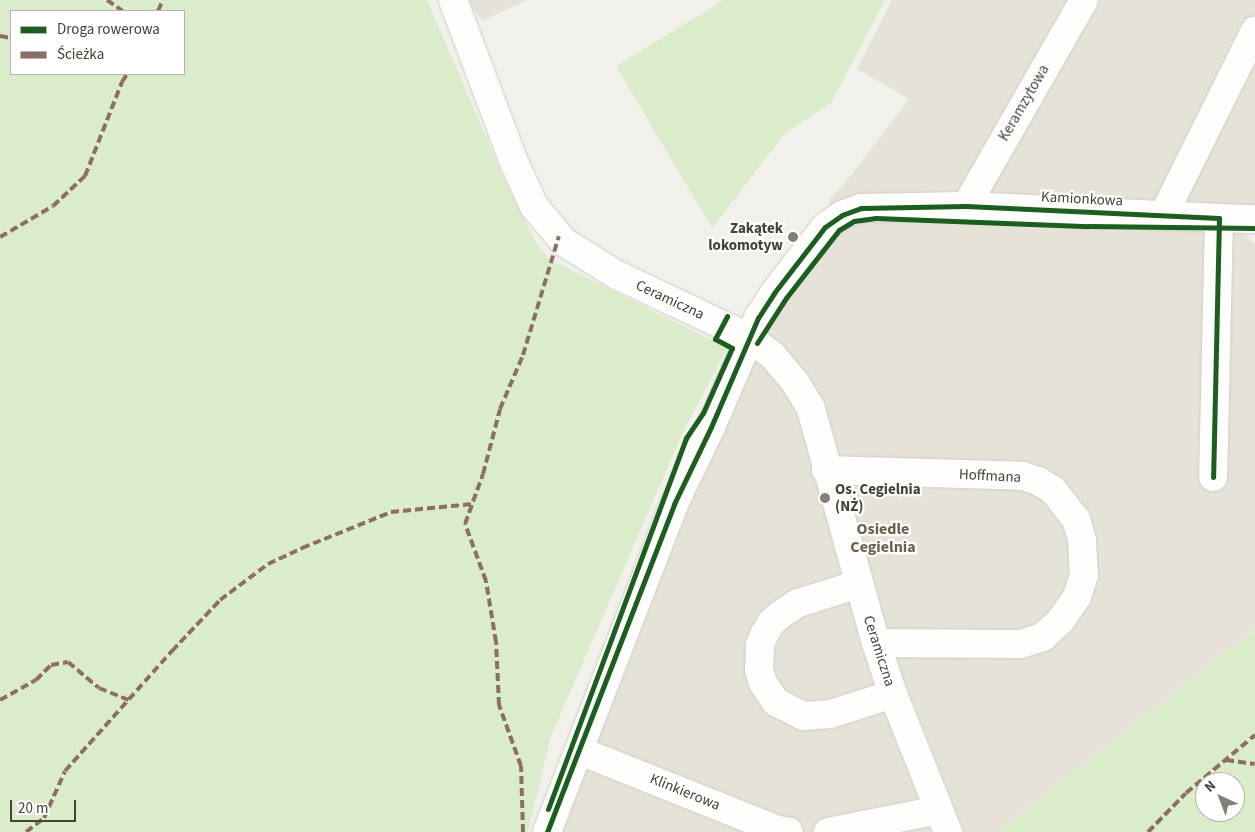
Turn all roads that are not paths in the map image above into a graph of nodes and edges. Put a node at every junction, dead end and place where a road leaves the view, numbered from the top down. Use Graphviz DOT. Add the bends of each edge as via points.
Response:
graph roads {
  1 [pos="453,0"];
  2 [pos="1084,0"];
  3 [pos="1255,31"];
  4 [pos="966,206"];
  5 [pos="1163,216"];
  6 [pos="1219,218"];
  7 [pos="1255,219"];
  8 [pos="750,338"];
  9 [pos="826,470"];
  10 [pos="1213,477"];
  11 [pos="859,584"];
  12 [pos="876,643"];
  13 [pos="893,694"];
  14 [pos="580,751"];
  15 [pos="943,821"];
  16 [pos="547,832"];
  17 [pos="789,832"];
  18 [pos="828,832"];
  1 -- 8 [label="street, Ceramiczna" via="513,160 534,206 564,242 617,275"];
  2 -- 4 [label="street, Keramzytowa"];
  3 -- 5 [label="street"];
  4 -- 5 [label="street, Kamionkowa"];
  4 -- 8 [label="street, Kamionkowa" via="861,208 842,215 825,227 774,293"];
  5 -- 6 [label="street, Kamionkowa"];
  6 -- 7 [label="street, Kamionkowa"];
  6 -- 10 [label="street"];
  8 -- 9 [label="street, Ceramiczna" via="773,356 795,382 811,409"];
  8 -- 14 [label="street, Kamionkowa" via="674,504"];
  9 -- 11 [label="street, Ceramiczna"];
  9 -- 12 [label="street, Hoffmana" via="1023,476 1053,490 1076,519 1082,540 1084,574 1076,597 1061,620 1044,637 1020,644"];
  11 -- 12 [label="street, Ceramiczna"];
  11 -- 13 [label="street" via="798,603 781,614 764,635 759,652 759,670 776,702 803,716 830,714"];
  12 -- 13 [label="street, Ceramiczna"];
  13 -- 15 [label="street, Ceramiczna"];
  14 -- 16 [label="street, Kamionkowa"];
  14 -- 17 [label="street, Klinkierowa"];
  15 -- 18 [label="street"];
}
